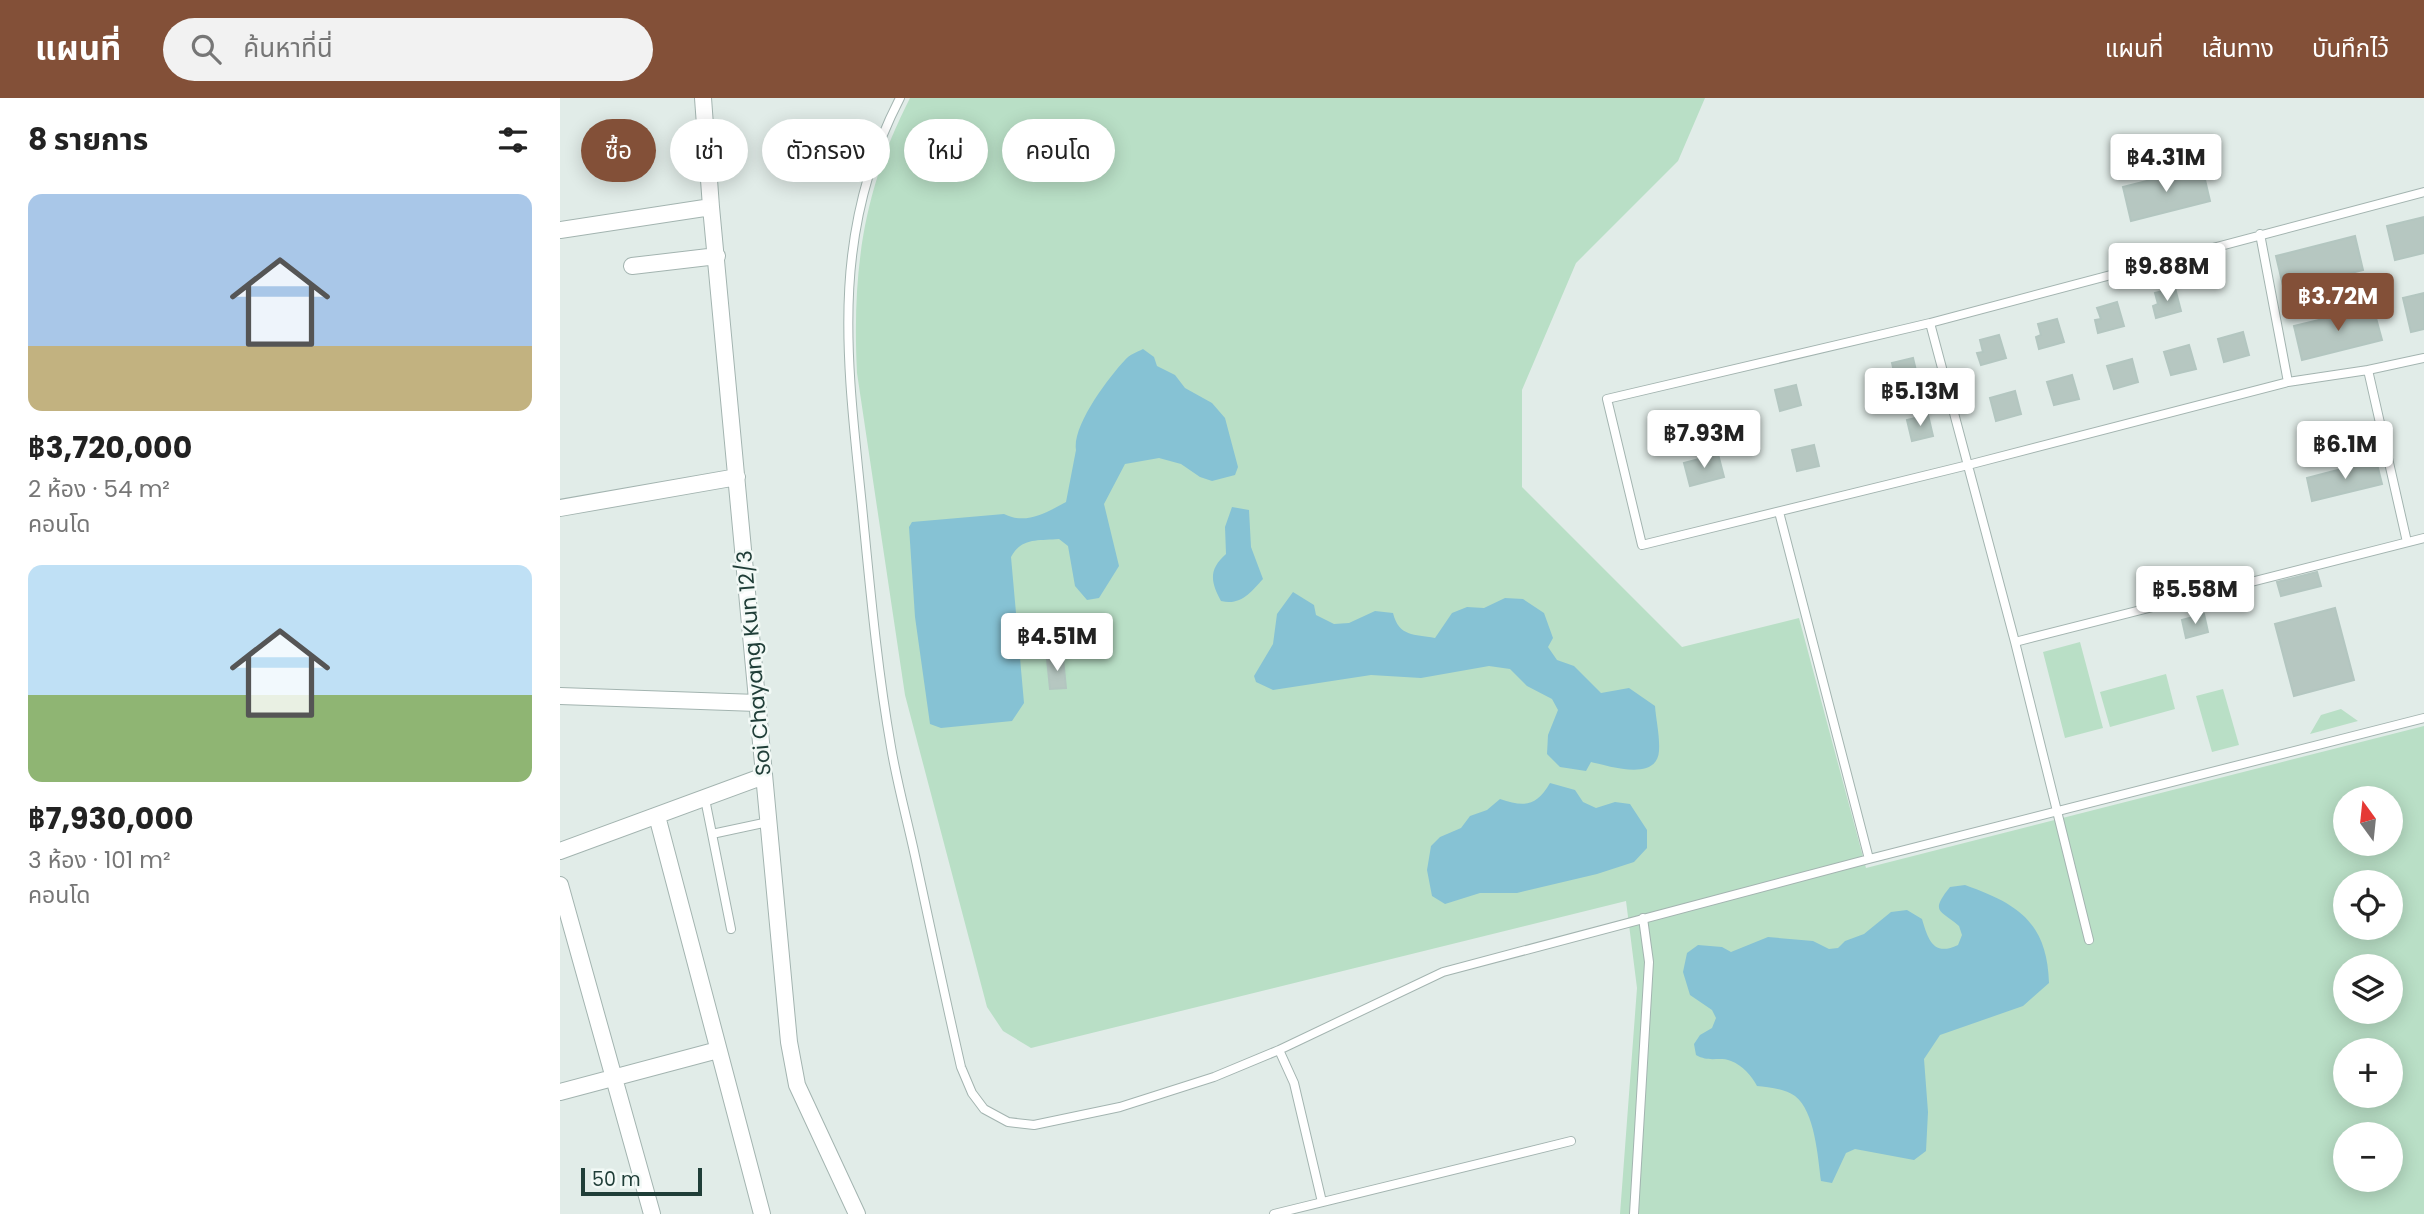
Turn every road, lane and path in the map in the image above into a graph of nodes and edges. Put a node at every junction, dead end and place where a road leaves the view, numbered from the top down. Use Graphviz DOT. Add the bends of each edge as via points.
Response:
graph roads {
  1 [pos="703,98"];
  2 [pos="901,98"];
  3 [pos="2424,192"];
  4 [pos="711,207"];
  5 [pos="560,230"];
  6 [pos="2260,233"];
  7 [pos="717,256"];
  8 [pos="632,266"];
  9 [pos="1930,323"];
  10 [pos="2424,358"];
  11 [pos="2368,370"];
  12 [pos="2288,382"];
  13 [pos="1968,465"];
  14 [pos="737,477"];
  15 [pos="560,508"];
  16 [pos="1779,512"];
  17 [pos="2424,538"];
  18 [pos="2407,542"];
  19 [pos="2014,642"];
  20 [pos="560,696"];
  21 [pos="757,703"];
  22 [pos="2424,718"];
  23 [pos="764,776"];
  24 [pos="705,799"];
  25 [pos="2057,812"];
  26 [pos="657,816"];
  27 [pos="768,822"];
  28 [pos="712,834"];
  29 [pos="560,851"];
  30 [pos="1870,859"];
  31 [pos="560,885"];
  32 [pos="1643,918"];
  33 [pos="731,929"];
  34 [pos="2089,940"];
  35 [pos="718,1050"];
  36 [pos="1279,1050"];
  37 [pos="613,1078"];
  38 [pos="560,1092"];
  39 [pos="1571,1141"];
  40 [pos="1322,1202"];
  41 [pos="652,1214"];
  42 [pos="762,1214"];
  43 [pos="857,1214"];
  44 [pos="1274,1214"];
  45 [pos="1634,1214"];
  1 -- 4 [label="street, Soi Chayang Kun 12/3"];
  2 -- 36 [label="lane" via="869,173 857,220 847,319 848,372 891,749 961,1067 984,1109 1008,1122 1034,1125 1120,1107"];
  3 -- 6 [label="lane"];
  4 -- 5 [label="street"];
  4 -- 7 [label="street, Soi Chayang Kun 12/3"];
  6 -- 9 [label="lane"];
  6 -- 12 [label="lane"];
  7 -- 8 [label="street"];
  7 -- 14 [label="street, Soi Chayang Kun 12/3"];
  9 -- 13 [label="lane"];
  9 -- 16 [label="lane" via="1607,399 1642,545"];
  10 -- 11 [label="lane"];
  11 -- 12 [label="lane"];
  11 -- 18 [label="lane"];
  12 -- 13 [label="lane"];
  13 -- 16 [label="lane"];
  13 -- 19 [label="lane"];
  14 -- 15 [label="street"];
  14 -- 21 [label="street, Soi Chayang Kun 12/3"];
  16 -- 30 [label="lane"];
  17 -- 18 [label="lane"];
  18 -- 19 [label="lane"];
  19 -- 25 [label="lane"];
  20 -- 21 [label="street"];
  21 -- 23 [label="street, Soi Chayang Kun 12/3"];
  22 -- 25 [label="lane"];
  23 -- 24 [label="street"];
  23 -- 27 [label="street, Soi Chayang Kun 12/3"];
  24 -- 26 [label="street"];
  24 -- 28 [label="lane"];
  25 -- 30 [label="lane"];
  25 -- 34 [label="lane"];
  26 -- 29 [label="street"];
  26 -- 35 [label="street"];
  27 -- 28 [label="lane"];
  27 -- 43 [label="street, Soi Chayang Kun 12/3" via="797,1085"];
  28 -- 33 [label="lane"];
  30 -- 32 [label="lane"];
  31 -- 37 [label="street"];
  32 -- 36 [label="lane" via="1443,972"];
  32 -- 45 [label="lane" via="1649,962"];
  35 -- 37 [label="street"];
  35 -- 42 [label="street"];
  36 -- 40 [label="lane" via="1294,1083"];
  37 -- 38 [label="street"];
  37 -- 41 [label="street"];
  39 -- 40 [label="lane"];
  40 -- 44 [label="lane"];
}
